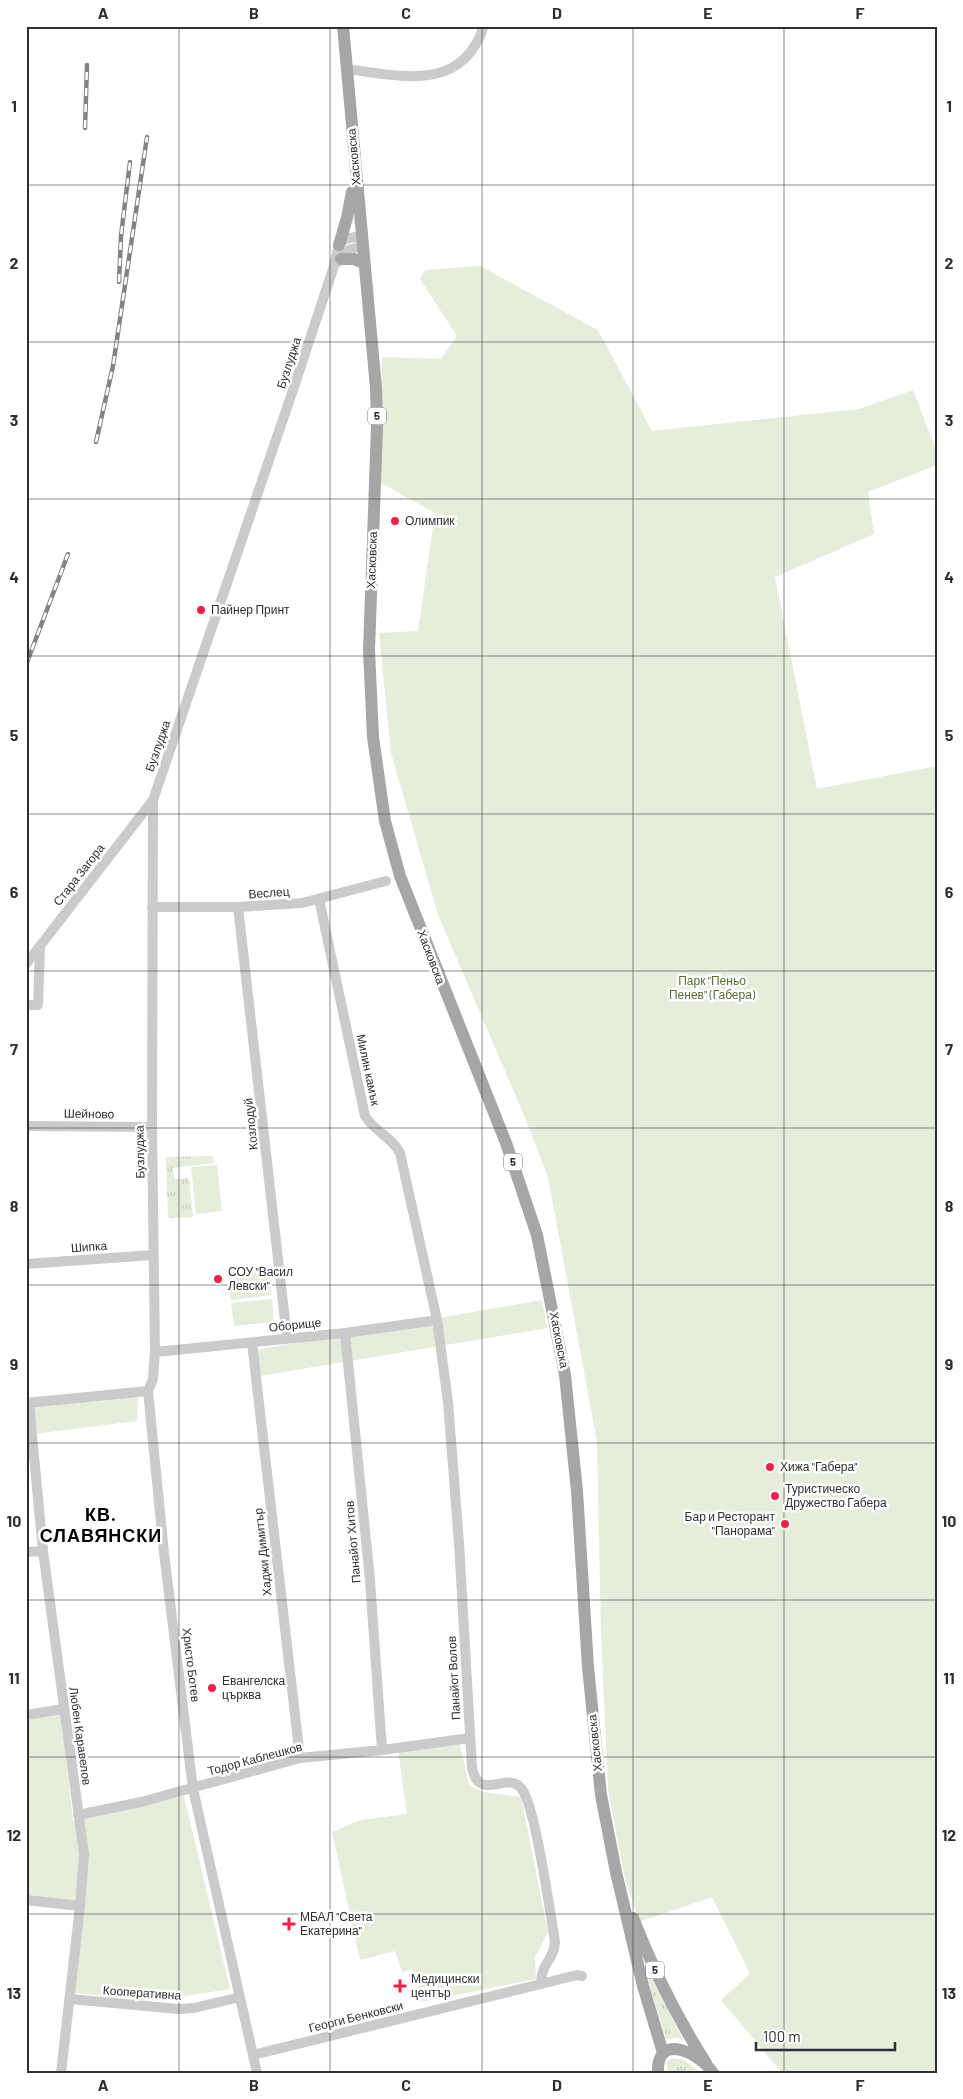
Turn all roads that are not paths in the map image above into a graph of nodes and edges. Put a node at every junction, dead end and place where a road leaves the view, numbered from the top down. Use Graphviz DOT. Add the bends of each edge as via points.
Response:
graph roads {
  1 [pos="343,26"];
  2 [pos="484,26"];
  3 [pos="346,69"];
  4 [pos="355,167"];
  5 [pos="361,241"];
  6 [pos="339,245"];
  7 [pos="363,263"];
  8 [pos="337,264"];
  9 [pos="153,800"];
  10 [pos="386,881"];
  11 [pos="319,899"];
  12 [pos="152,907"];
  13 [pos="238,907"];
  14 [pos="40,946"];
  15 [pos="26,964"];
  16 [pos="26,1006"];
  17 [pos="26,1126"];
  18 [pos="152,1127"];
  19 [pos="153,1256"];
  20 [pos="26,1264"];
  21 [pos="437,1320"];
  22 [pos="345,1333"];
  23 [pos="287,1338"];
  24 [pos="252,1343"];
  25 [pos="156,1352"];
  26 [pos="148,1391"];
  27 [pos="28,1403"];
  28 [pos="43,1551"];
  29 [pos="26,1552"];
  30 [pos="64,1709"];
  31 [pos="26,1715"];
  32 [pos="470,1738"];
  33 [pos="382,1750"];
  34 [pos="300,1758"];
  35 [pos="192,1789"];
  36 [pos="78,1815"];
  37 [pos="616,1872"];
  38 [pos="26,1900"];
  39 [pos="80,1906"];
  40 [pos="582,1976"];
  41 [pos="541,1984"];
  42 [pos="240,1997"];
  43 [pos="70,1999"];
  44 [pos="663,2053"];
  45 [pos="253,2055"];
  46 [pos="710,2068"];
  47 [pos="61,2073"];
  48 [pos="257,2073"];
  49 [pos="658,2073"];
  1 -- 3 [label="main road, Хасковска / 5"];
  2 -- 3 [label="street" via="477,46 467,59 442,73 415,77"];
  3 -- 4 [label="main road, Хасковска / 5"];
  4 -- 5 [label="main road, Хасковска / 5"];
  4 -- 6 [label="main road"];
  5 -- 6 [label="street" via="345,239"];
  5 -- 7 [label="main road, Хасковска / 5"];
  5 -- 8 [label="street"];
  6 -- 8 [label="street, Бузлуджа"];
  7 -- 8 [label="main road" via="354,260"];
  7 -- 37 [label="main road, Хасковска / 5" via="378,427 370,650 373,737 385,821 407,896 523,1190 552,1302 565,1375 574,1461 600,1794"];
  8 -- 9 [label="street, Бузлуджа"];
  9 -- 12 [label="street, Бузлуджа"];
  9 -- 14 [label="street, Стара Загора"];
  10 -- 11 [label="street, Веслец"];
  11 -- 13 [label="street, Веслец"];
  11 -- 21 [label="street, Милин камък" via="364,1116 374,1128 394,1142 400,1153"];
  12 -- 13 [label="street, Веслец"];
  12 -- 18 [label="street, Бузлуджа"];
  13 -- 23 [label="street, Козлодуй"];
  14 -- 15 [label="street, Стара Загора"];
  14 -- 16 [label="street" via="38,1005"];
  17 -- 18 [label="street, Шейново"];
  18 -- 19 [label="street, Бузлуджа"];
  19 -- 20 [label="street, Шипка"];
  19 -- 25 [label="street, Христо Ботев"];
  21 -- 22 [label="street, Оборище"];
  21 -- 32 [label="street, Панайот Волов" via="455,1485"];
  22 -- 23 [label="street, Оборище"];
  22 -- 33 [label="street, Панайот Хитов" via="370,1580"];
  23 -- 24 [label="street, Оборище"];
  24 -- 25 [label="street, Оборище"];
  24 -- 34 [label="street, Хаджи Димитър"];
  25 -- 26 [label="street, Христо Ботев"];
  26 -- 27 [label="street"];
  26 -- 35 [label="street, Христо Ботев"];
  27 -- 28 [label="street, Любен Каравелов"];
  28 -- 29 [label="street"];
  28 -- 30 [label="street, Любен Каравелов"];
  30 -- 31 [label="street"];
  30 -- 36 [label="street, Любен Каравелов"];
  32 -- 33 [label="street, Тодор Каблешков"];
  32 -- 41 [label="street, Панайот Волов" via="472,1768 478,1784 507,1782 522,1788 527,1799 538,1839 555,1942 555,1950 543,1967"];
  33 -- 34 [label="street, Тодор Каблешков"];
  34 -- 35 [label="street, Тодор Каблешков"];
  35 -- 36 [label="street, Тодор Каблешков"];
  35 -- 42 [label="street, Христо Ботев"];
  36 -- 39 [label="street, Любен Каравелов" via="84,1854"];
  37 -- 44 [label="main road, Хасковска / 5" via="643,1986"];
  37 -- 46 [label="main road, Хасковска / 5" via="653,1966 690,2038"];
  38 -- 39 [label="street"];
  39 -- 43 [label="street, Любен Каравелов"];
  40 -- 41 [label="street, Георги Бенковски"];
  41 -- 45 [label="street, Георги Бенковски"];
  42 -- 43 [label="street, Кооперативна" via="178,2009"];
  42 -- 45 [label="street, Христо Ботев"];
  43 -- 47 [label="street, Любен Каравелов"];
  44 -- 46 [label="main road, 5" via="678,2049 694,2055"];
  44 -- 49 [label="main road"];
  45 -- 48 [label="street, Христо Ботев"];
}
